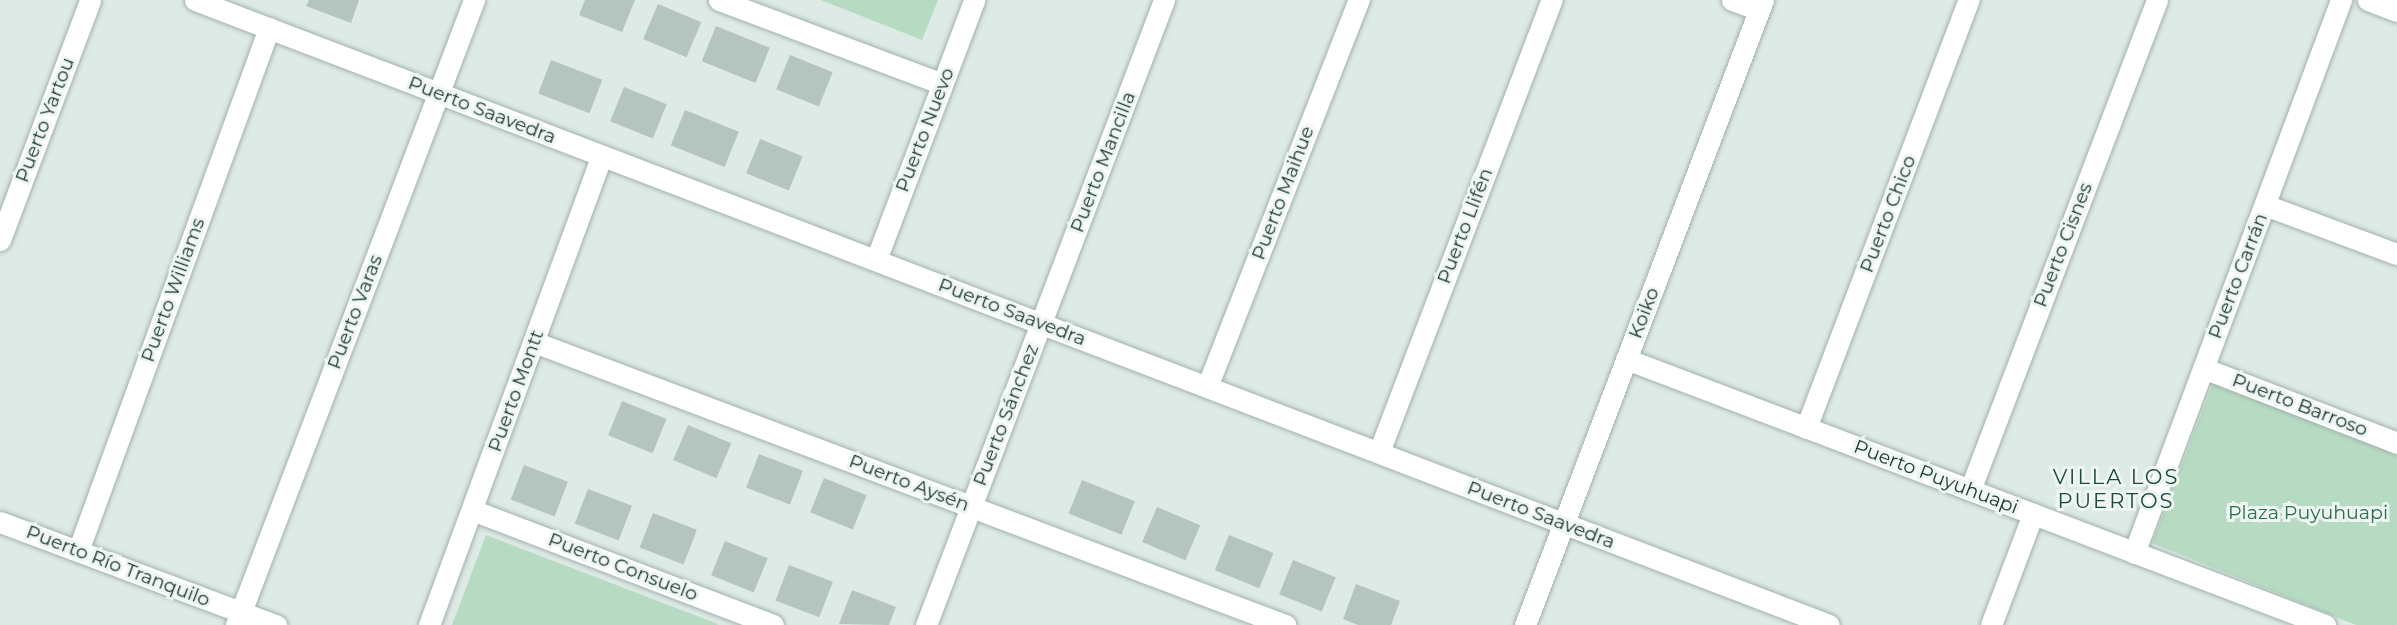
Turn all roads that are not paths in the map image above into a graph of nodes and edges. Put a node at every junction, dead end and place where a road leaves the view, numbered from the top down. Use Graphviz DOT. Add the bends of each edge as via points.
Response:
graph roads {
  1 [pos="90,0"];
  2 [pos="195,0"];
  3 [pos="474,0"];
  4 [pos="719,0"];
  5 [pos="974,0"];
  6 [pos="1164,0"];
  7 [pos="1359,0"];
  8 [pos="1552,0"];
  9 [pos="1732,0"];
  10 [pos="1969,0"];
  11 [pos="2157,0"];
  12 [pos="2341,0"];
  13 [pos="2368,0"];
  14 [pos="1761,5"];
  15 [pos="2396,7"];
  16 [pos="269,28"];
  17 [pos="943,84"];
  18 [pos="439,93"];
  19 [pos="602,156"];
  20 [pos="2265,205"];
  21 [pos="0,240"];
  22 [pos="2397,254"];
  23 [pos="876,260"];
  24 [pos="1041,323"];
  25 [pos="534,342"];
  26 [pos="1626,359"];
  27 [pos="2203,368"];
  28 [pos="1207,387"];
  29 [pos="1807,428"];
  30 [pos="2397,443"];
  31 [pos="1379,452"];
  32 [pos="1970,490"];
  33 [pos="971,506"];
  34 [pos="472,510"];
  35 [pos="2033,514"];
  36 [pos="0,522"];
  37 [pos="1563,523"];
  38 [pos="78,551"];
  39 [pos="2134,553"];
  40 [pos="238,618"];
  41 [pos="741,619"];
  42 [pos="275,625"];
  43 [pos="429,625"];
  44 [pos="773,625"];
  45 [pos="926,625"];
  46 [pos="1285,625"];
  47 [pos="1525,625"];
  48 [pos="1829,625"];
  49 [pos="1991,625"];
  50 [pos="2325,625"];
  1 -- 21 [label="street, Puerto Yartou"];
  2 -- 16 [label="street, Puerto Saavedra"];
  3 -- 18 [label="street, Puerto Varas"];
  4 -- 17 [label="street"];
  5 -- 17 [label="street, Puerto Nuevo"];
  6 -- 24 [label="street, Puerto Mancilla"];
  7 -- 28 [label="street, Puerto Maihue"];
  8 -- 31 [label="street, Puerto Llifén"];
  9 -- 14 [label="street"];
  10 -- 29 [label="street, Puerto Chico"];
  11 -- 32 [label="street, Puerto Cisnes"];
  12 -- 20 [label="street, Puerto Carrán"];
  13 -- 15 [label="street"];
  14 -- 26 [label="street, Koiko"];
  16 -- 18 [label="street, Puerto Saavedra"];
  16 -- 38 [label="street, Puerto Williams"];
  17 -- 23 [label="street, Puerto Nuevo"];
  18 -- 19 [label="street, Puerto Saavedra"];
  18 -- 40 [label="street, Puerto Varas"];
  19 -- 23 [label="street, Puerto Saavedra"];
  19 -- 25 [label="street, Puerto Montt"];
  20 -- 22 [label="street"];
  20 -- 27 [label="street, Puerto Carrán"];
  23 -- 24 [label="street, Puerto Saavedra"];
  24 -- 28 [label="street, Puerto Saavedra"];
  24 -- 33 [label="street, Puerto Sánchez"];
  25 -- 33 [label="street, Puerto Aysén"];
  25 -- 34 [label="street, Puerto Montt"];
  26 -- 29 [label="street, Puerto Puyuhuapi"];
  26 -- 37 [label="street, Koiko"];
  27 -- 30 [label="street, Puerto Barroso"];
  27 -- 39 [label="street, Puerto Carrán"];
  28 -- 31 [label="street, Puerto Saavedra"];
  29 -- 32 [label="street, Puerto Puyuhuapi"];
  31 -- 37 [label="street, Puerto Saavedra"];
  32 -- 35 [label="street, Puerto Puyuhuapi"];
  33 -- 45 [label="street, Puerto Sánchez"];
  33 -- 46 [label="street, Puerto Aysén"];
  34 -- 41 [label="street, Puerto Consuelo"];
  34 -- 43 [label="street, Puerto Montt"];
  35 -- 39 [label="street, Puerto Puyuhuapi"];
  35 -- 49 [label="street"];
  36 -- 38 [label="street, Puerto Río Tranquilo"];
  37 -- 47 [label="street, Koiko"];
  37 -- 48 [label="street, Puerto Saavedra"];
  38 -- 40 [label="street, Puerto Río Tranquilo"];
  39 -- 50 [label="street, Puerto Puyuhuapi"];
  40 -- 42 [label="street, Puerto Río Tranquilo"];
  41 -- 44 [label="street, Puerto Consuelo"];
}
